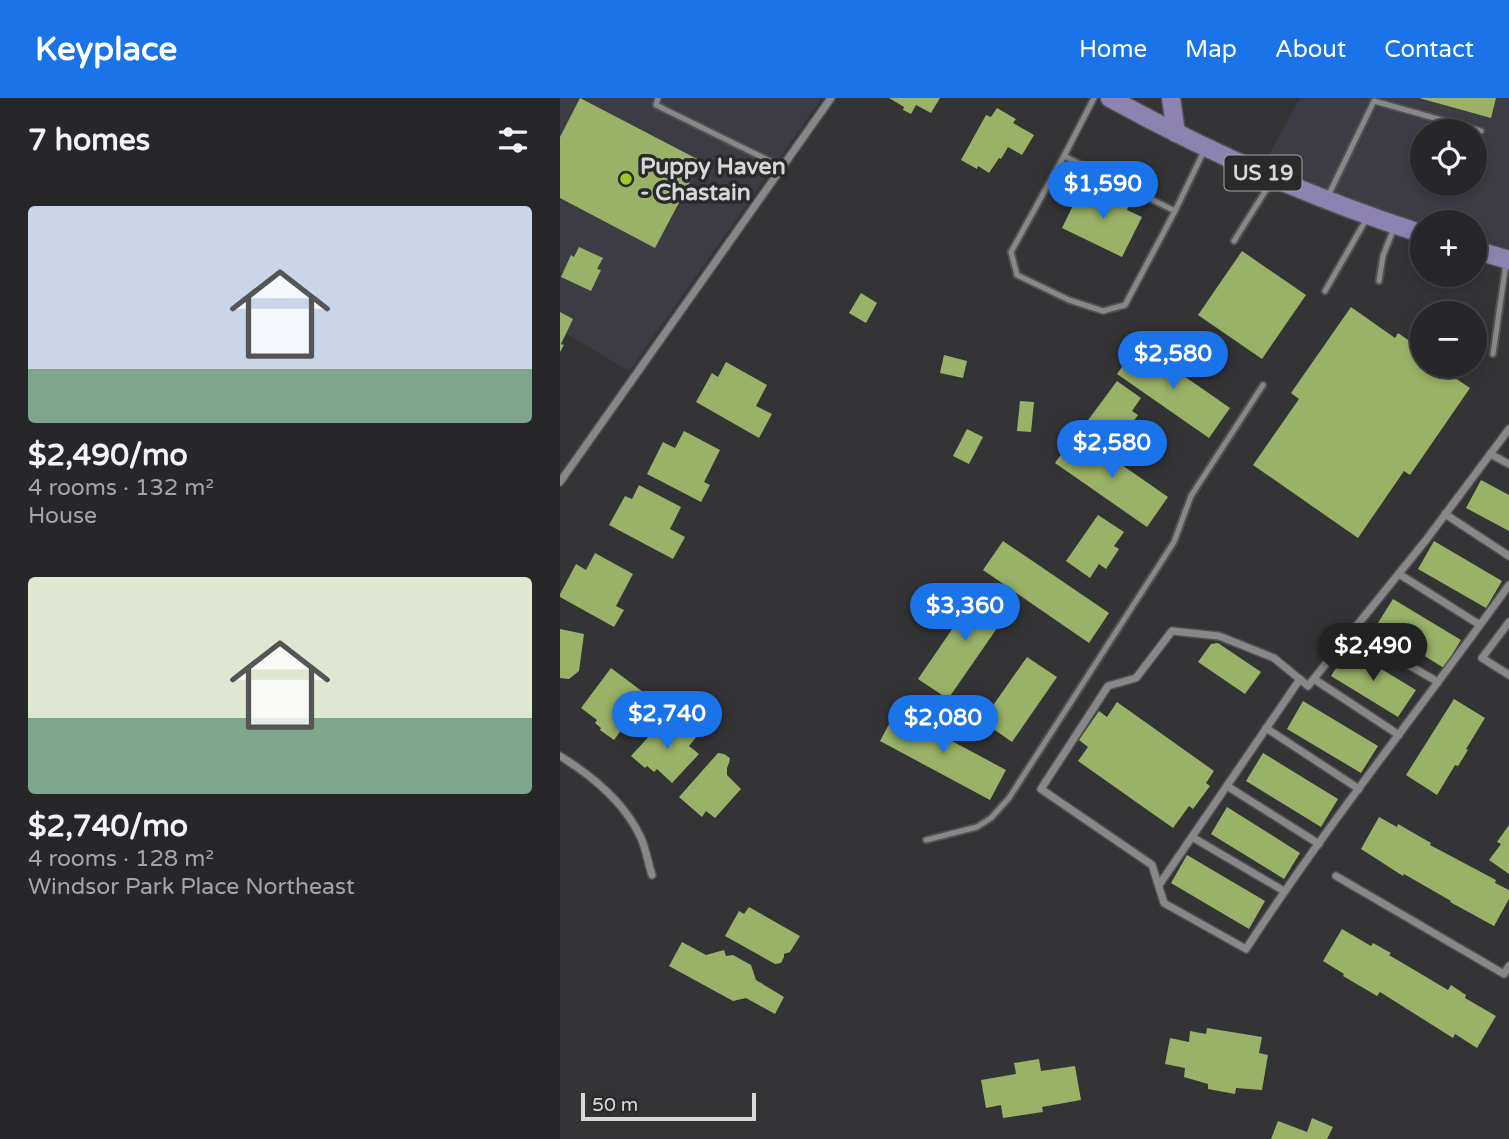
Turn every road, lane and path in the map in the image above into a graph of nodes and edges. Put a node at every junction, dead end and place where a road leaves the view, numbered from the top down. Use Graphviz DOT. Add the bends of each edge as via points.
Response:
graph roads {
  1 [pos="658,98"];
  2 [pos="831,98"];
  3 [pos="1094,98"];
  4 [pos="1110,98"];
  5 [pos="1171,98"];
  6 [pos="1438,119"];
  7 [pos="1177,133"];
  8 [pos="1206,147"];
  9 [pos="1064,156"];
  10 [pos="782,167"];
  11 [pos="1273,178"];
  12 [pos="1326,199"];
  13 [pos="1175,211"];
  14 [pos="1368,215"];
  15 [pos="1395,225"];
  16 [pos="1410,230"];
  17 [pos="1234,241"];
  18 [pos="1487,253"];
  19 [pos="1508,259"];
  20 [pos="1379,281"];
  21 [pos="1325,291"];
  22 [pos="1493,354"];
  23 [pos="1263,384"];
  24 [pos="1509,429"];
  25 [pos="1490,454"];
  26 [pos="1509,464"];
  27 [pos="560,482"];
  28 [pos="1445,514"];
  29 [pos="1509,556"];
  30 [pos="1399,574"];
  31 [pos="1509,585"];
  32 [pos="1509,622"];
  33 [pos="1480,625"];
  34 [pos="1352,632"];
  35 [pos="1509,676"];
  36 [pos="1300,679"];
  37 [pos="1314,679"];
  38 [pos="1438,682"];
  39 [pos="1266,728"];
  40 [pos="1399,735"];
  41 [pos="560,756"];
  42 [pos="1227,786"];
  43 [pos="1359,789"];
  44 [pos="1192,837"];
  45 [pos="926,840"];
  46 [pos="1318,844"];
  47 [pos="652,875"];
  48 [pos="1336,876"];
  49 [pos="1159,885"];
  50 [pos="1284,891"];
  51 [pos="1509,966"];
  52 [pos="1506,976"];
  1 -- 10 [label="lane" via="656,105"];
  2 -- 10 [label="street"];
  3 -- 9 [label="lane"];
  4 -- 7 [label="main road, US 19"];
  5 -- 7 [label="main road"];
  6 -- 12 [label="lane" via="1374,101"];
  7 -- 8 [label="main road, US 19"];
  8 -- 11 [label="main road, US 19"];
  8 -- 13 [label="lane"];
  9 -- 13 [label="lane"];
  9 -- 13 [label="lane" via="1012,252 1017,275 1103,311 1125,305"];
  10 -- 27 [label="street"];
  11 -- 12 [label="main road, US 19"];
  11 -- 17 [label="lane"];
  12 -- 14 [label="main road, US 19"];
  14 -- 15 [label="main road, US 19"];
  14 -- 21 [label="lane"];
  15 -- 16 [label="main road, US 19"];
  15 -- 20 [label="lane"];
  18 -- 19 [label="main road"];
  19 -- 22 [label="lane"];
  23 -- 45 [label="lane" via="1191,496 1174,542 1009,798 977,827"];
  24 -- 25 [label="street"];
  25 -- 26 [label="street"];
  25 -- 28 [label="street"];
  28 -- 29 [label="street"];
  28 -- 30 [label="street"];
  30 -- 33 [label="street"];
  30 -- 34 [label="street"];
  31 -- 33 [label="street"];
  32 -- 35 [label="street" via="1482,658"];
  33 -- 38 [label="street"];
  34 -- 37 [label="street"];
  34 -- 38 [label="street"];
  36 -- 37 [label="street" via="1308,686"];
  36 -- 39 [label="street"];
  36 -- 49 [label="street" via="1274,658 1219,636 1172,632 1136,678 1108,686 1041,789 1152,865"];
  37 -- 40 [label="street"];
  38 -- 40 [label="street"];
  39 -- 42 [label="street"];
  39 -- 43 [label="street"];
  40 -- 43 [label="street"];
  41 -- 47 [label="street" via="620,805 640,837"];
  42 -- 44 [label="street"];
  42 -- 46 [label="street"];
  43 -- 46 [label="street"];
  44 -- 49 [label="street"];
  44 -- 50 [label="street"];
  46 -- 50 [label="street"];
  48 -- 52 [label="street"];
  49 -- 50 [label="street" via="1164,903 1247,949"];
  51 -- 52 [label="street"];
}
